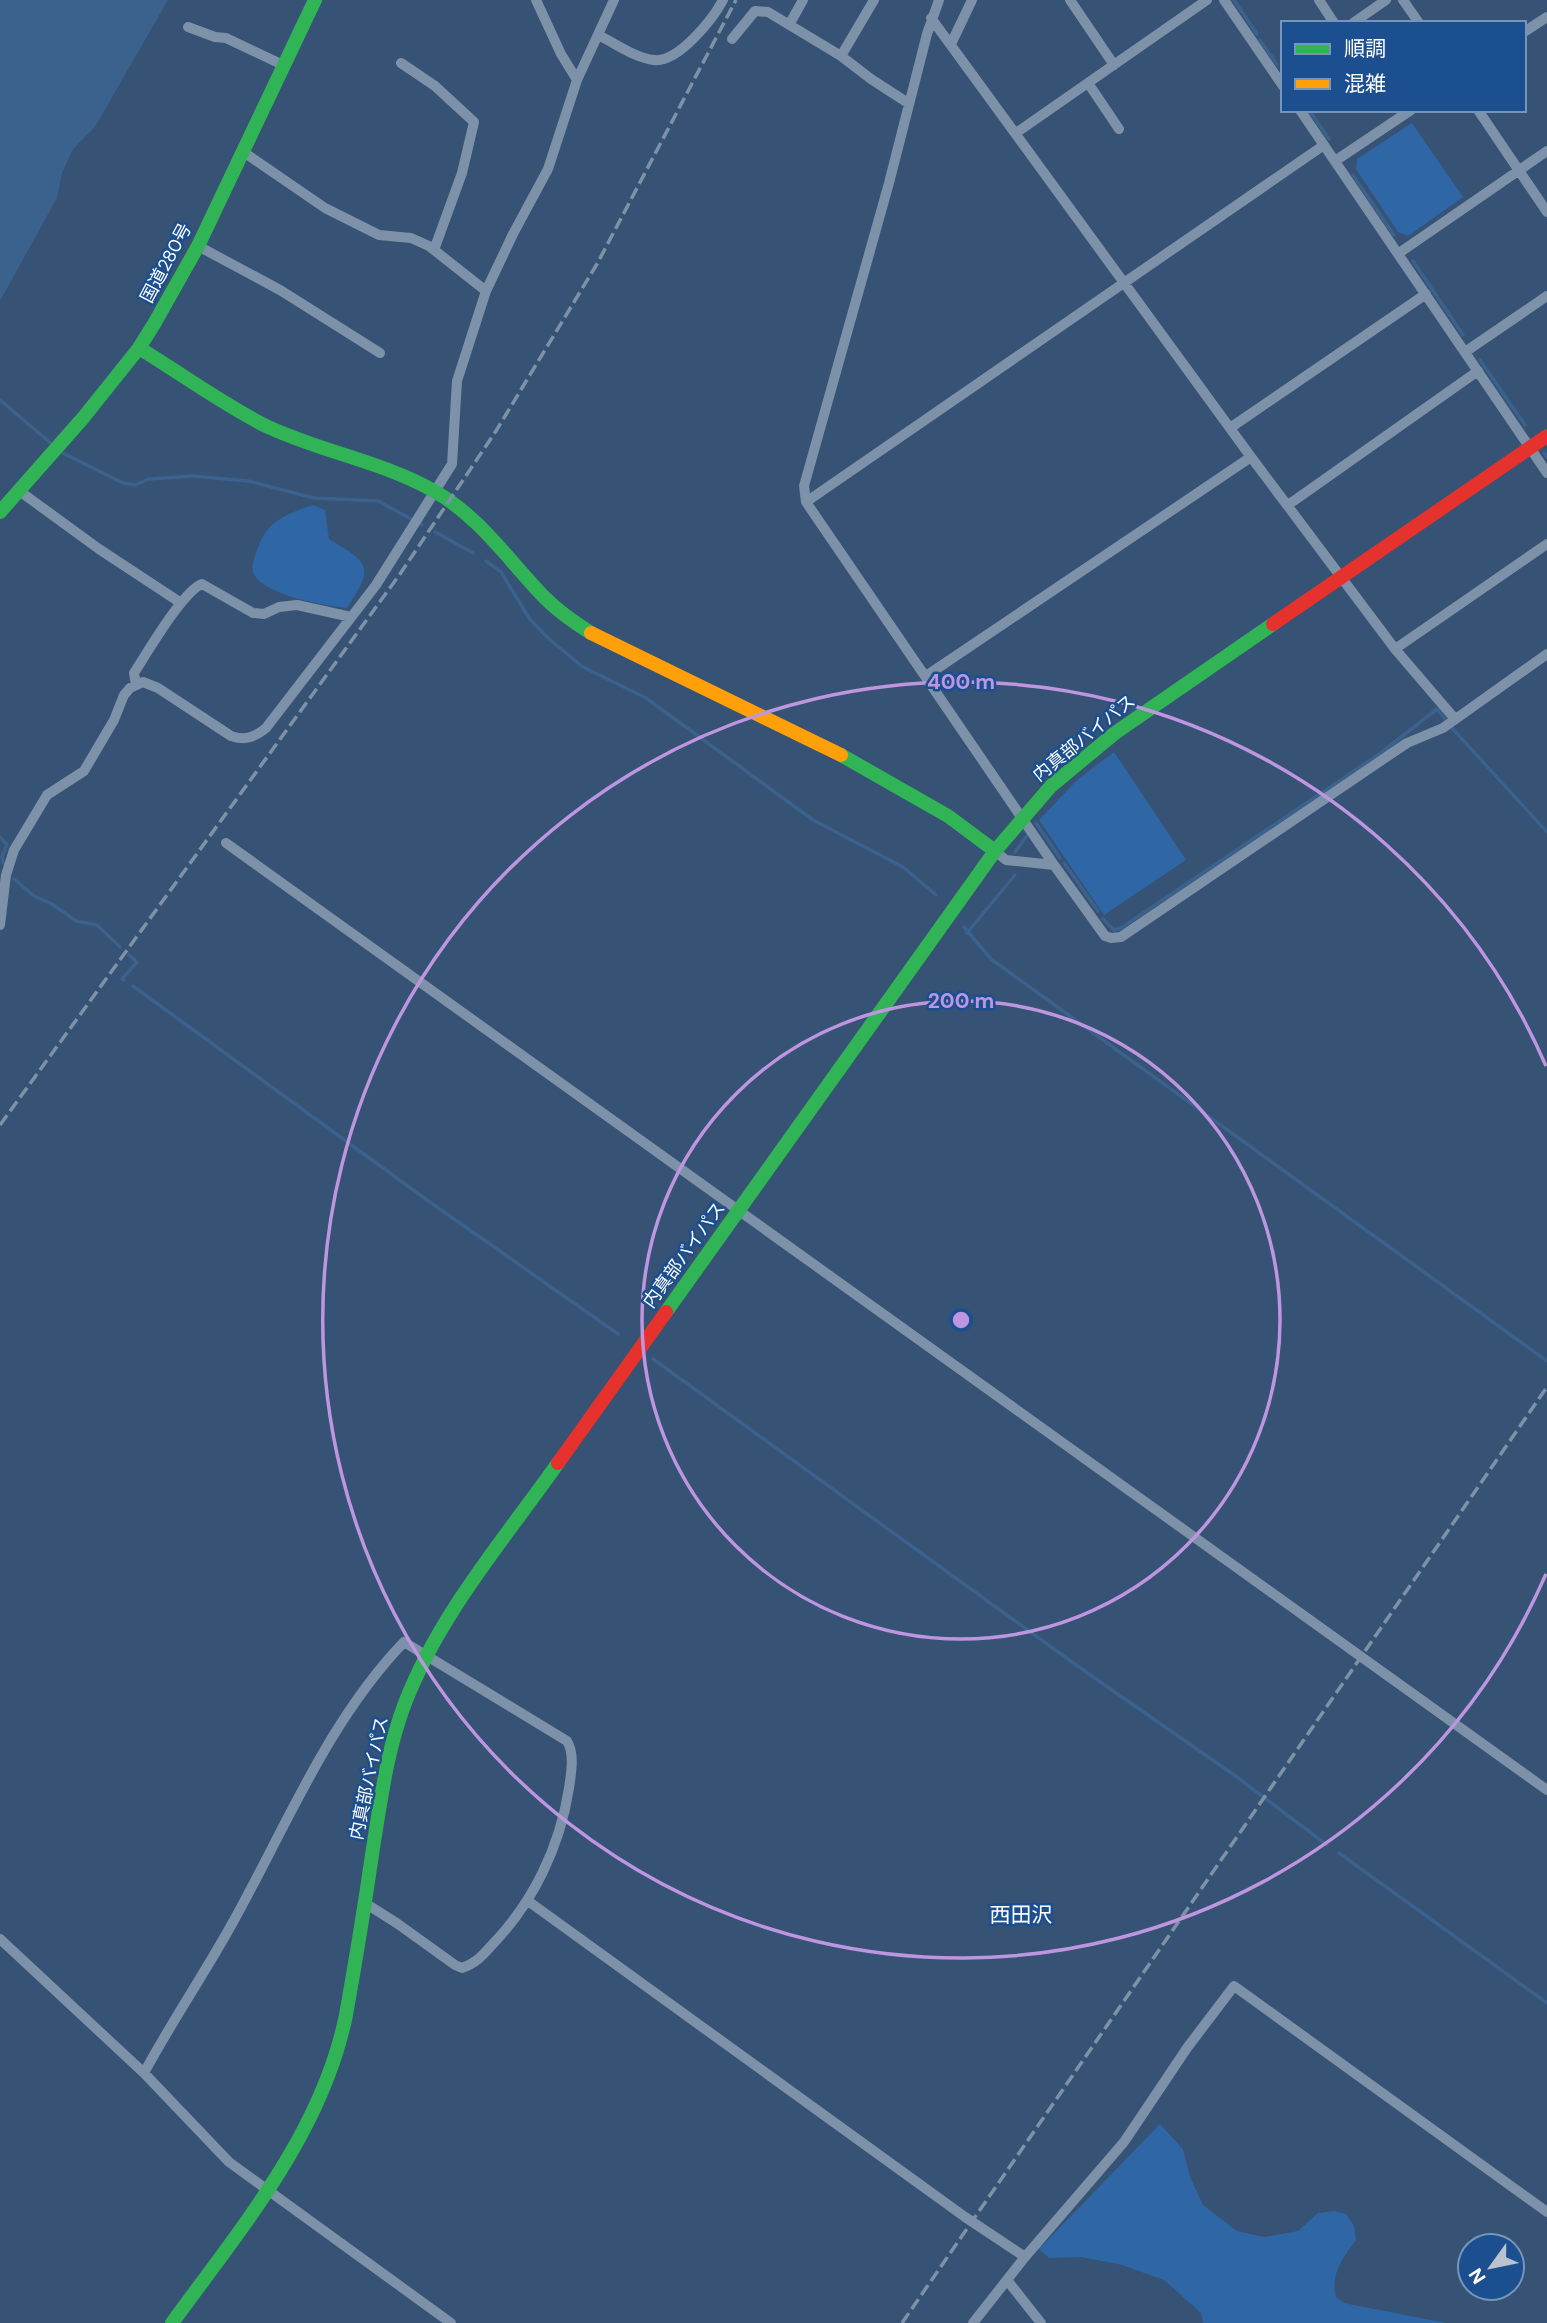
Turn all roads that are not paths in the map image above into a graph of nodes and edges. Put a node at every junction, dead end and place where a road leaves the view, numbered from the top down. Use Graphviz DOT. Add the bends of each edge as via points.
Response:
graph roads {
  1 [pos="315,0"];
  2 [pos="536,0"];
  3 [pos="614,0"];
  4 [pos="723,0"];
  5 [pos="803,0"];
  6 [pos="874,0"];
  7 [pos="939,0"];
  8 [pos="972,0"];
  9 [pos="1070,0"];
  10 [pos="1207,0"];
  11 [pos="1224,0"];
  12 [pos="1319,0"];
  13 [pos="1387,0"];
  14 [pos="1403,0"];
  15 [pos="1547,17"];
  16 [pos="931,18"];
  17 [pos="1333,21"];
  18 [pos="1356,21"];
  19 [pos="1418,21"];
  20 [pos="789,25"];
  21 [pos="188,27"];
  22 [pos="1526,31"];
  23 [pos="598,35"];
  24 [pos="732,39"];
  25 [pos="951,44"];
  26 [pos="841,56"];
  27 [pos="401,63"];
  28 [pos="283,65"];
  29 [pos="1114,65"];
  30 [pos="1279,73"];
  31 [pos="577,80"];
  32 [pos="1088,83"];
  33 [pos="908,103"];
  34 [pos="1301,112"];
  35 [pos="1408,112"];
  36 [pos="1479,112"];
  37 [pos="1119,129"];
  38 [pos="1016,133"];
  39 [pos="1324,145"];
  40 [pos="1547,150"];
  41 [pos="242,151"];
  42 [pos="1335,161"];
  43 [pos="1518,170"];
  44 [pos="1547,212"];
  45 [pos="198,246"];
  46 [pos="434,250"];
  47 [pos="1399,253"];
  48 [pos="1124,281"];
  49 [pos="486,290"];
  50 [pos="1426,294"];
  51 [pos="1547,296"];
  52 [pos="139,348"];
  53 [pos="1465,352"];
  54 [pos="380,354"];
  55 [pos="1478,371"];
  56 [pos="1230,428"];
  57 [pos="1547,436"];
  58 [pos="1530,448"];
  59 [pos="1251,457"];
  60 [pos="1547,473"];
  61 [pos="18,489"];
  62 [pos="436,492"];
  63 [pos="806,502"];
  64 [pos="1288,505"];
  65 [pos="0,512"];
  66 [pos="1547,544"];
  67 [pos="1343,578"];
  68 [pos="181,603"];
  69 [pos="351,617"];
  70 [pos="1395,649"];
  71 [pos="1547,654"];
  72 [pos="926,676"];
  73 [pos="136,685"];
  74 [pos="1455,719"];
  75 [pos="1022,817"];
  76 [pos="226,843"];
  77 [pos="995,851"];
  78 [pos="1054,866"];
  79 [pos="0,923"];
  80 [pos="739,1210"];
  81 [pos="425,1654"];
  82 [pos="1547,1790"];
  83 [pos="528,1901"];
  84 [pos="365,1903"];
  85 [pos="0,1939"];
  86 [pos="144,2073"];
  87 [pos="266,2191"];
  88 [pos="1547,2212"];
  89 [pos="1025,2257"];
  90 [pos="1007,2280"];
  91 [pos="172,2323"];
  92 [pos="450,2323"];
  93 [pos="973,2323"];
  94 [pos="1041,2323"];
  1 -- 28 [label="main road, 国道280号"];
  2 -- 31 [label="street"];
  3 -- 23 [label="street"];
  4 -- 23 [label="street" via="698,35 666,60 641,56"];
  5 -- 20 [label="street"];
  6 -- 26 [label="street"];
  7 -- 16 [label="street"];
  8 -- 25 [label="street"];
  9 -- 29 [label="street"];
  10 -- 29 [label="street"];
  11 -- 30 [label="street"];
  12 -- 17 [label="street"];
  13 -- 18 [label="street"];
  14 -- 19 [label="street"];
  15 -- 22 [label="street"];
  16 -- 25 [label="street"];
  16 -- 33 [label="street"];
  20 -- 24 [label="street" via="768,12 755,11"];
  20 -- 26 [label="street"];
  21 -- 28 [label="street" via="226,38"];
  23 -- 31 [label="street"];
  25 -- 38 [label="street"];
  26 -- 33 [label="street"];
  27 -- 46 [label="street" via="474,122 462,173"];
  28 -- 41 [label="main road, 国道280号"];
  29 -- 32 [label="street"];
  31 -- 49 [label="street" via="548,169"];
  32 -- 37 [label="street"];
  32 -- 38 [label="street"];
  33 -- 63 [label="street" via="804,486"];
  34 -- 39 [label="street"];
  35 -- 42 [label="street"];
  36 -- 43 [label="street"];
  38 -- 48 [label="street"];
  39 -- 42 [label="street"];
  39 -- 48 [label="street"];
  40 -- 43 [label="street"];
  41 -- 45 [label="main road, 国道280号"];
  41 -- 46 [label="street" via="325,208 379,235 411,238"];
  42 -- 47 [label="street"];
  43 -- 44 [label="street"];
  43 -- 47 [label="street"];
  45 -- 52 [label="main road, 国道280号"];
  45 -- 54 [label="street" via="280,290"];
  46 -- 49 [label="street"];
  47 -- 50 [label="street"];
  48 -- 56 [label="street"];
  48 -- 63 [label="street"];
  49 -- 62 [label="street" via="457,381 452,464"];
  50 -- 53 [label="street"];
  50 -- 56 [label="street"];
  51 -- 53 [label="street"];
  52 -- 61 [label="main road, 国道280号"];
  52 -- 62 [label="main road" via="265,425 379,465"];
  53 -- 55 [label="street"];
  55 -- 58 [label="street"];
  55 -- 64 [label="street"];
  56 -- 59 [label="street"];
  57 -- 58 [label="main road, 内真部バイパス"];
  58 -- 60 [label="street"];
  58 -- 67 [label="main road, 内真部バイパス"];
  59 -- 64 [label="street"];
  59 -- 72 [label="street"];
  61 -- 65 [label="main road, 国道280号"];
  61 -- 68 [label="street"];
  62 -- 69 [label="street"];
  62 -- 77 [label="main road" via="474,521 572,621 859,764"];
  63 -- 72 [label="street"];
  64 -- 67 [label="street"];
  66 -- 70 [label="street"];
  67 -- 70 [label="street"];
  67 -- 75 [label="main road, 内真部バイパス" via="1115,733 1051,786"];
  68 -- 69 [label="street" via="202,584 253,613 297,605"];
  68 -- 73 [label="street" via="134,673"];
  69 -- 73 [label="street" via="266,729 251,737 231,736 158,688 143,682"];
  70 -- 74 [label="street"];
  71 -- 74 [label="street"];
  72 -- 75 [label="street"];
  73 -- 79 [label="street" via="124,695 84,771 47,795 14,850"];
  74 -- 78 [label="street" via="1407,743 1121,937 1105,936"];
  75 -- 77 [label="main road, 内真部バイパス"];
  75 -- 78 [label="street"];
  76 -- 80 [label="street"];
  77 -- 78 [label="street" via="1006,860"];
  77 -- 80 [label="main road, 内真部バイパス"];
  80 -- 81 [label="main road, 内真部バイパス" via="484,1560"];
  80 -- 82 [label="street"];
  81 -- 83 [label="street" via="556,1732 572,1748 564,1818"];
  81 -- 84 [label="main road, 内真部バイパス" via="392,1741"];
  81 -- 86 [label="street" via="404,1642 379,1668 323,1753 233,1923"];
  83 -- 84 [label="street" via="500,1938 477,1961 462,1968"];
  83 -- 89 [label="street"];
  84 -- 87 [label="main road, 内真部バイパス" via="338,2047 317,2104"];
  85 -- 86 [label="street"];
  86 -- 87 [label="street" via="229,2162"];
  87 -- 91 [label="main road, 内真部バイパス"];
  87 -- 92 [label="street"];
  88 -- 89 [label="street" via="1234,1986 1124,2142"];
  89 -- 90 [label="street"];
  90 -- 93 [label="street"];
  90 -- 94 [label="street"];
}
